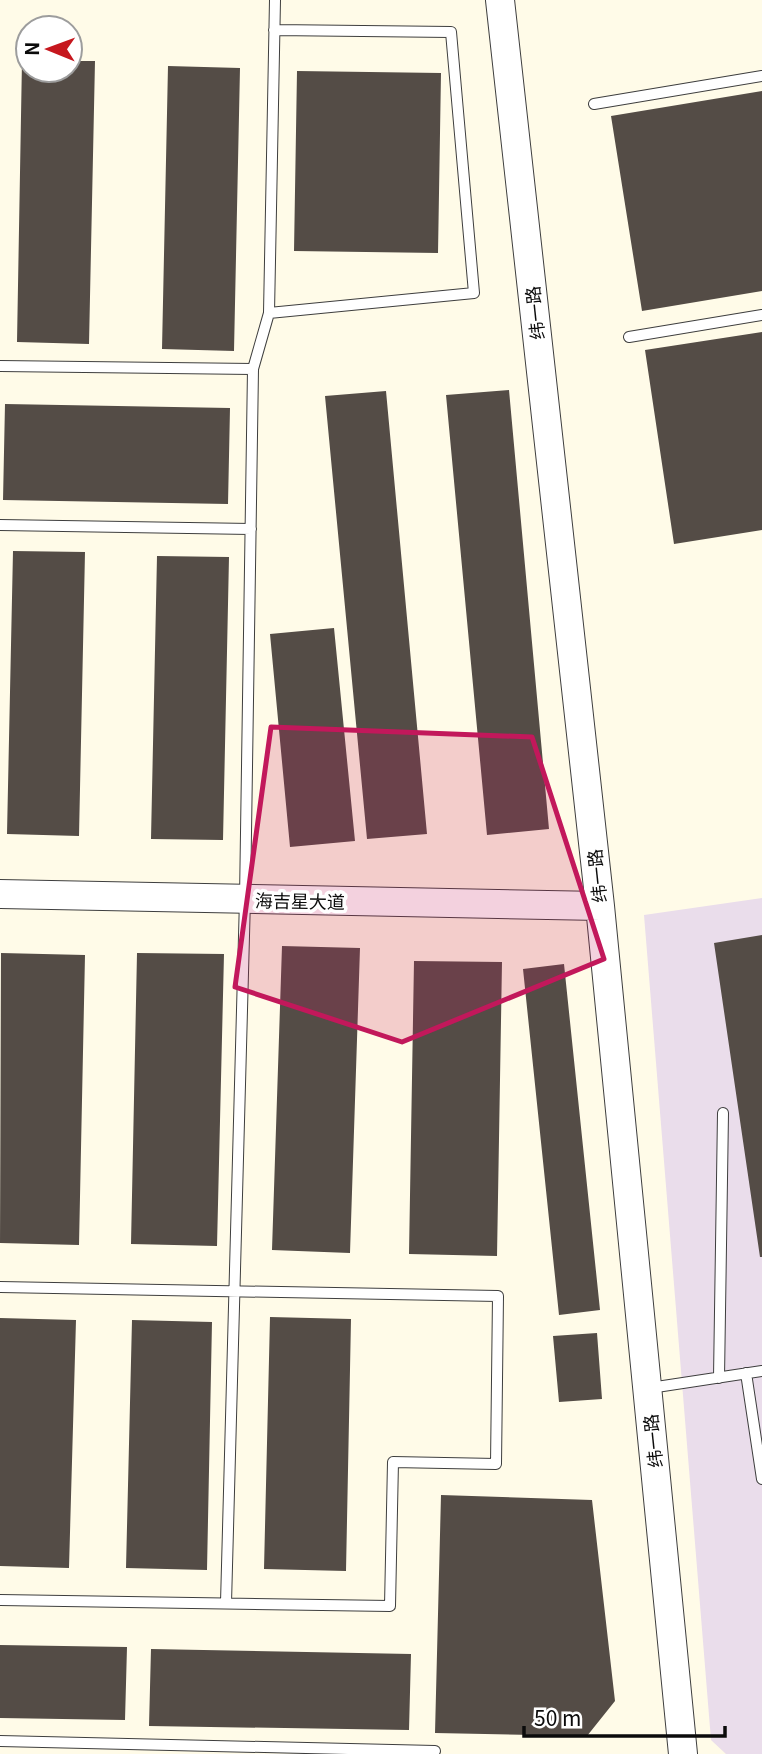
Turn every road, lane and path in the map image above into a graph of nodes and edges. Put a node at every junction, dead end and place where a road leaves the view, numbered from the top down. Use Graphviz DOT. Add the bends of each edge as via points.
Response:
graph roads {
  1 [pos="275,0"];
  2 [pos="500,0"];
  3 [pos="274,30"];
  4 [pos="762,76"];
  5 [pos="594,104"];
  6 [pos="269,313"];
  7 [pos="762,315"];
  8 [pos="629,337"];
  9 [pos="0,366"];
  10 [pos="253,369"];
  11 [pos="0,525"];
  12 [pos="251,529"];
  13 [pos="0,894"];
  14 [pos="245,899"];
  15 [pos="600,906"];
  16 [pos="723,1113"];
  17 [pos="0,1287"];
  18 [pos="234,1291"];
  19 [pos="762,1371"];
  20 [pos="746,1373"];
  21 [pos="719,1378"];
  22 [pos="647,1389"];
  23 [pos="762,1479"];
  24 [pos="0,1600"];
  25 [pos="226,1603"];
  26 [pos="0,1741"];
  27 [pos="435,1751"];
  28 [pos="682,1754"];
  1 -- 3 [label="lane"];
  2 -- 15 [label="street, 纬一路"];
  3 -- 6 [label="lane"];
  3 -- 6 [label="lane" via="451,33 474,293"];
  4 -- 5 [label="lane"];
  6 -- 10 [label="lane"];
  7 -- 8 [label="lane"];
  9 -- 10 [label="lane"];
  10 -- 12 [label="lane"];
  11 -- 12 [label="lane"];
  12 -- 14 [label="lane"];
  13 -- 14 [label="street, 海吉星大道"];
  14 -- 15 [label="street, 海吉星大道"];
  14 -- 18 [label="lane"];
  15 -- 22 [label="street, 纬一路"];
  16 -- 21 [label="lane"];
  17 -- 18 [label="lane"];
  18 -- 25 [label="lane"];
  18 -- 25 [label="lane" via="498,1296 496,1464 393,1462 390,1606"];
  19 -- 20 [label="lane"];
  20 -- 21 [label="lane"];
  20 -- 23 [label="lane"];
  21 -- 22 [label="lane"];
  22 -- 28 [label="street, 纬一路"];
  24 -- 25 [label="lane"];
  26 -- 27 [label="lane"];
}
